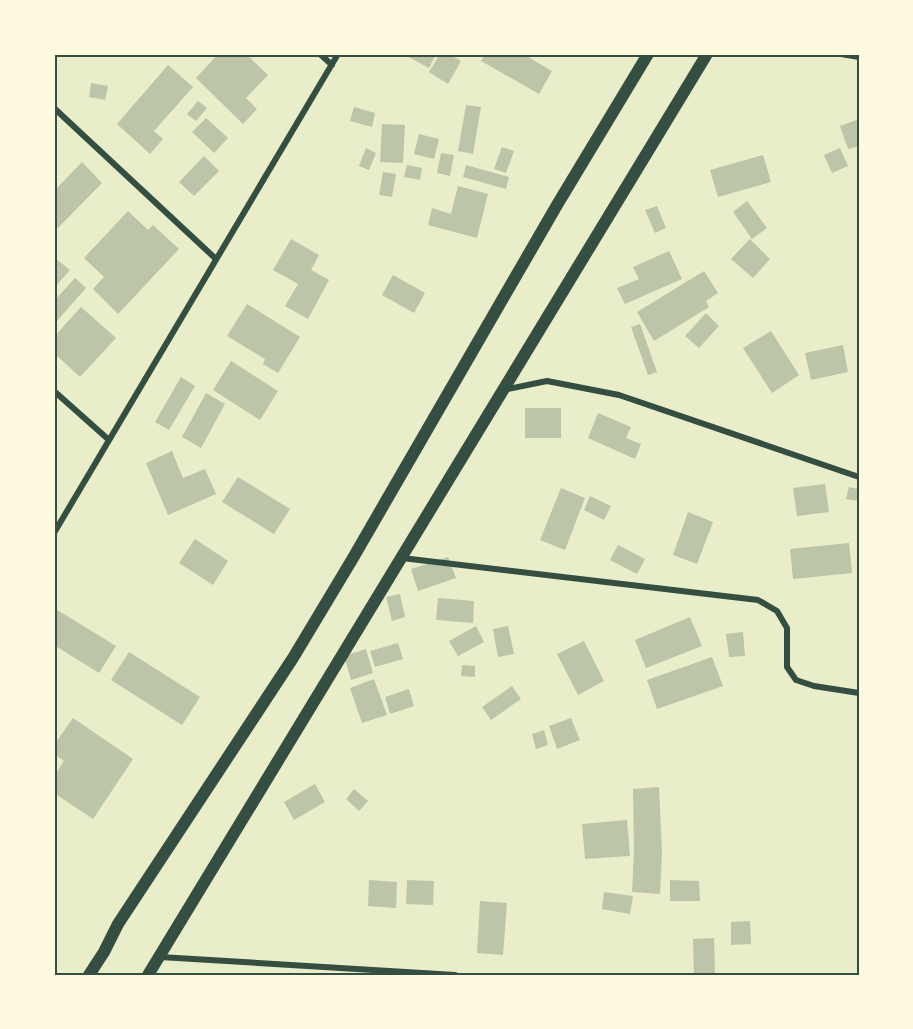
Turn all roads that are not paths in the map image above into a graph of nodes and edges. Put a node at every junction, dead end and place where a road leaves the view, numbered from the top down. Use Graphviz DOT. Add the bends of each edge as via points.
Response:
graph roads {
  1 [pos="320,54"];
  2 [pos="338,54"];
  3 [pos="648,54"];
  4 [pos="706,54"];
  5 [pos="841,54"];
  6 [pos="859,57"];
  7 [pos="332,65"];
  8 [pos="54,108"];
  9 [pos="216,259"];
  10 [pos="502,390"];
  11 [pos="54,391"];
  12 [pos="109,440"];
  13 [pos="859,477"];
  14 [pos="54,533"];
  15 [pos="402,558"];
  16 [pos="859,693"];
  17 [pos="158,957"];
  18 [pos="89,975"];
  19 [pos="148,975"];
  20 [pos="456,975"];
  1 -- 7 [label="street"];
  2 -- 7 [label="street"];
  3 -- 18 [label="main road" via="305,638 118,924"];
  4 -- 10 [label="main road"];
  5 -- 6 [label="street"];
  7 -- 9 [label="street"];
  8 -- 9 [label="street"];
  9 -- 12 [label="street"];
  10 -- 13 [label="street" via="547,381 619,395"];
  10 -- 15 [label="main road"];
  11 -- 12 [label="street"];
  12 -- 14 [label="street"];
  15 -- 16 [label="street" via="758,600 777,611 787,628 787,667 796,680"];
  15 -- 17 [label="main road"];
  17 -- 19 [label="main road"];
  17 -- 20 [label="street"];
}
